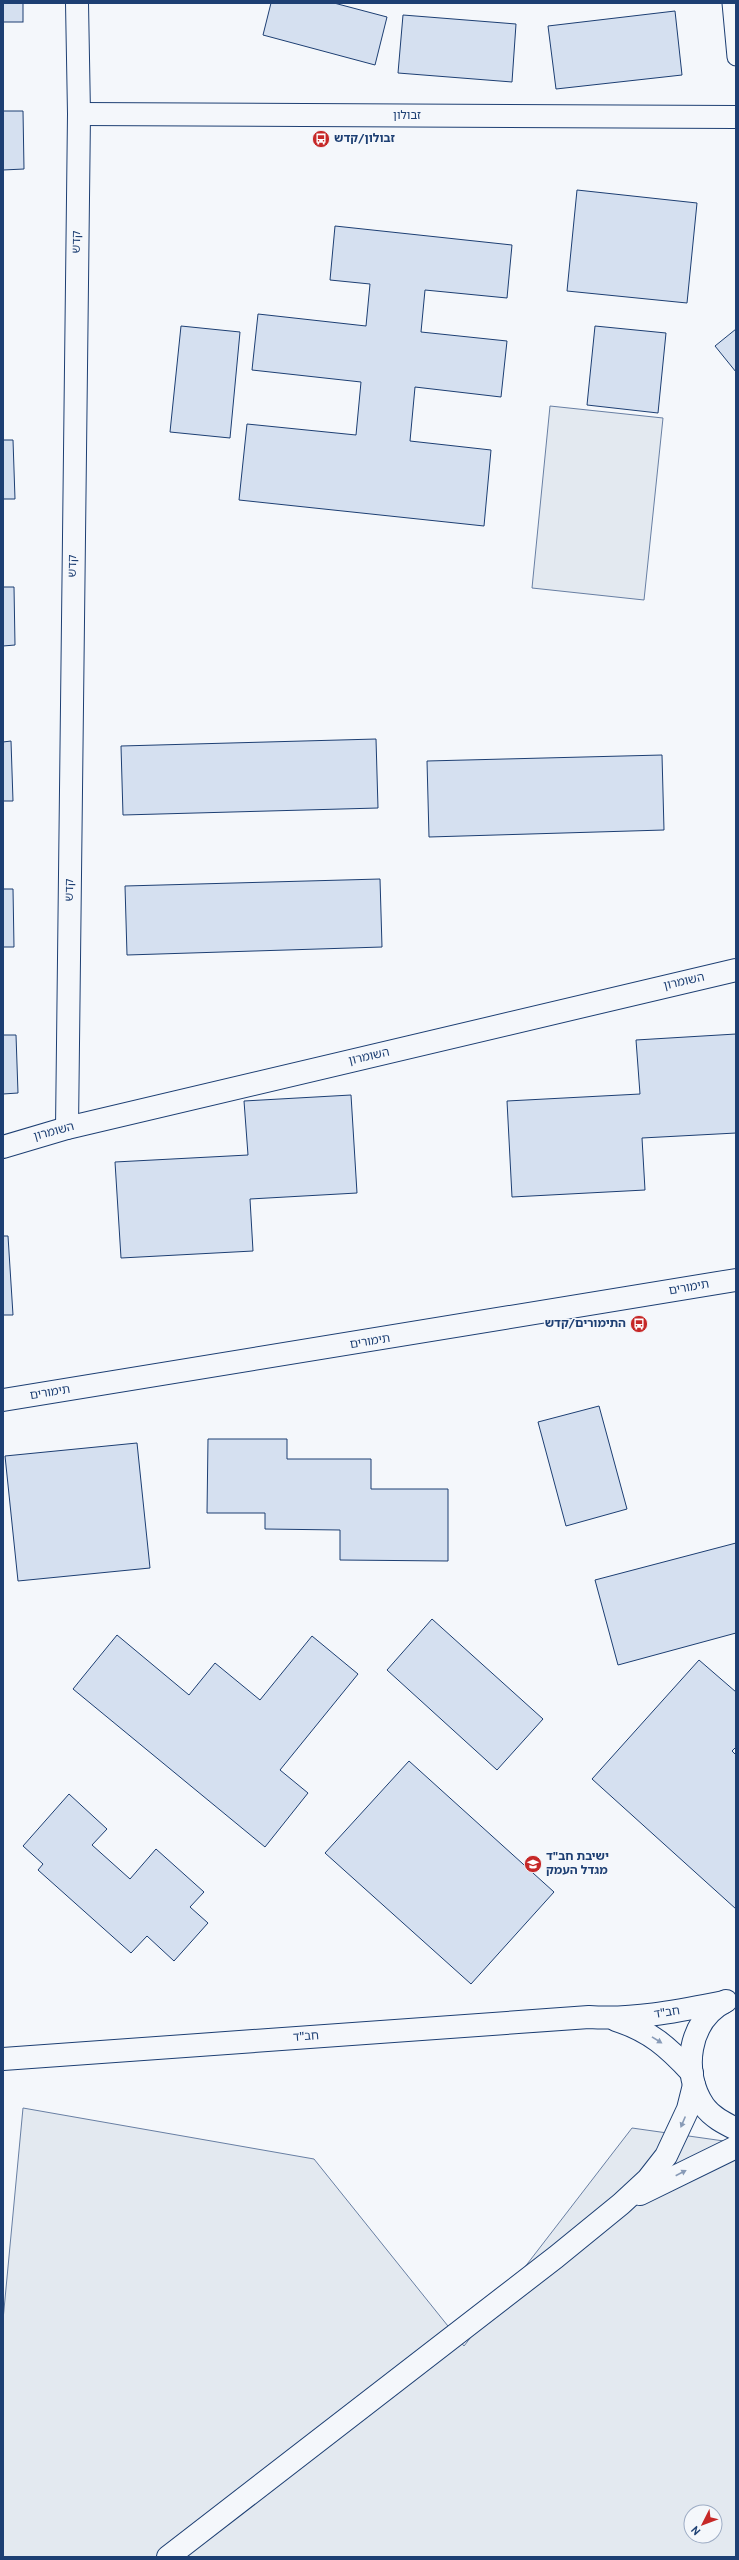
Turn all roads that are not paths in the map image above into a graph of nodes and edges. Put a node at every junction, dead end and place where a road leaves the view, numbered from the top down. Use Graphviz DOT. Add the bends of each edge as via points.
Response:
graph roads {
  1 [pos="77,3"];
  2 [pos="730,3"];
  3 [pos="736,58"];
  4 [pos="79,114"];
  5 [pos="736,117"];
  6 [pos="736,970"];
  7 [pos="67,1128"];
  8 [pos="3,1147"];
  9 [pos="736,1280"];
  10 [pos="3,1400"];
  11 [pos="730,1999"];
  12 [pos="609,2018"];
  13 [pos="3,2059"];
  14 [pos="693,2079"];
  15 [pos="736,2129"];
  16 [pos="736,2147"];
  17 [pos="621,2204"];
  18 [pos="168,2557"];
  1 -- 4 [label="street, קדש"];
  2 -- 3 [label="lane"];
  4 -- 5 [label="street, זבולון"];
  4 -- 7 [label="street, קדש"];
  6 -- 7 [label="street, השומרון"];
  7 -- 8 [label="street, השומרון"];
  9 -- 10 [label="street, תימורים" via="444,1330"];
  11 -- 12 [label="street, חב\"ד" via="663,2014"];
  11 -- 14 [label="street" via="706,2018 694,2038 690,2062"];
  12 -- 13 [label="street, חב\"ד" via="589,2017"];
  12 -- 14 [label="street, חב\"ד, one-way" via="642,2030 667,2046"];
  14 -- 15 [label="street" via="704,2106 721,2122"];
  14 -- 17 [label="street, one-way" via="688,2109 666,2156 648,2179"];
  17 -- 16 [label="street, one-way"];
  17 -- 18 [label="street"];
}
